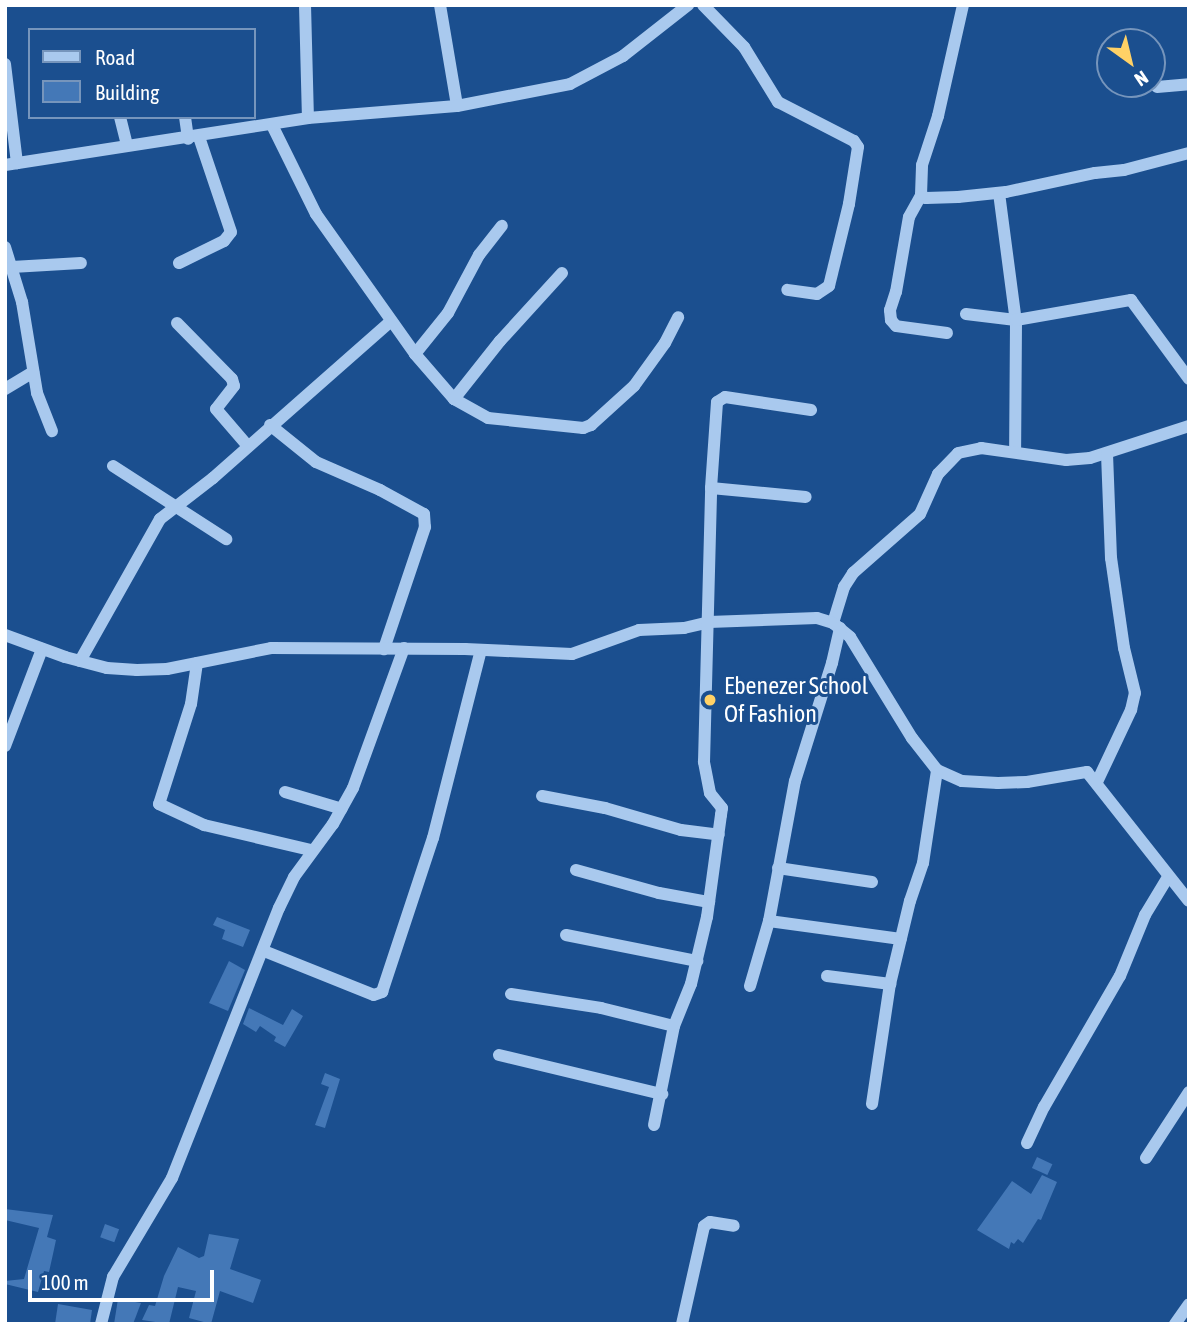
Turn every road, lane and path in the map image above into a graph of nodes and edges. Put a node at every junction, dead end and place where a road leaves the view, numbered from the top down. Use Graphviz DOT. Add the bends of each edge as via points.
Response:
graph roads {
  1 [pos="305,5"];
  2 [pos="440,5"];
  3 [pos="688,5"];
  4 [pos="702,5"];
  5 [pos="963,5"];
  6 [pos="5,64"];
  7 [pos="1189,84"];
  8 [pos="1166,86"];
  9 [pos="457,106"];
  10 [pos="309,118"];
  11 [pos="120,119"];
  12 [pos="186,119"];
  13 [pos="272,125"];
  14 [pos="193,138"];
  15 [pos="127,145"];
  16 [pos="1189,153"];
  17 [pos="11,164"];
  18 [pos="999,193"];
  19 [pos="921,195"];
  20 [pos="502,226"];
  21 [pos="5,247"];
  22 [pos="81,263"];
  23 [pos="179,263"];
  24 [pos="12,267"];
  25 [pos="562,273"];
  26 [pos="787,290"];
  27 [pos="966,314"];
  28 [pos="678,317"];
  29 [pos="1016,320"];
  30 [pos="391,321"];
  31 [pos="177,323"];
  32 [pos="947,333"];
  33 [pos="415,354"];
  34 [pos="33,372"];
  35 [pos="1189,379"];
  36 [pos="5,389"];
  37 [pos="454,399"];
  38 [pos="811,410"];
  39 [pos="270,425"];
  40 [pos="1189,426"];
  41 [pos="52,430"];
  42 [pos="247,445"];
  43 [pos="1015,451"];
  44 [pos="1107,453"];
  45 [pos="113,467"];
  46 [pos="711,488"];
  47 [pos="806,497"];
  48 [pos="178,507"];
  49 [pos="226,539"];
  50 [pos="709,622"];
  51 [pos="836,625"];
  52 [pos="5,635"];
  53 [pos="404,648"];
  54 [pos="42,649"];
  55 [pos="384,649"];
  56 [pos="481,650"];
  57 [pos="80,661"];
  58 [pos="197,663"];
  59 [pos="5,746"];
  60 [pos="937,770"];
  61 [pos="1097,782"];
  62 [pos="285,792"];
  63 [pos="542,796"];
  64 [pos="342,809"];
  65 [pos="719,835"];
  66 [pos="312,850"];
  67 [pos="778,868"];
  68 [pos="576,870"];
  69 [pos="1168,877"];
  70 [pos="872,882"];
  71 [pos="1188,897"];
  72 [pos="709,902"];
  73 [pos="769,921"];
  74 [pos="566,935"];
  75 [pos="901,939"];
  76 [pos="264,951"];
  77 [pos="697,961"];
  78 [pos="827,976"];
  79 [pos="890,984"];
  80 [pos="750,986"];
  81 [pos="511,994"];
  82 [pos="674,1026"];
  83 [pos="499,1055"];
  84 [pos="1189,1092"];
  85 [pos="662,1094"];
  86 [pos="872,1104"];
  87 [pos="654,1125"];
  88 [pos="1027,1143"];
  89 [pos="1146,1158"];
  90 [pos="734,1226"];
  91 [pos="1189,1304"];
  92 [pos="101,1324"];
  93 [pos="682,1324"];
  94 [pos="1175,1324"];
  1 -- 10 [label="street"];
  2 -- 9 [label="street"];
  3 -- 9 [label="street" via="623,56 570,84"];
  4 -- 26 [label="street" via="744,47 778,102 858,146 829,286 817,294"];
  5 -- 19 [label="street" via="922,165"];
  6 -- 17 [label="street"];
  7 -- 8 [label="street"];
  9 -- 10 [label="street"];
  10 -- 13 [label="street"];
  11 -- 15 [label="street"];
  12 -- 14 [label="street"];
  13 -- 14 [label="street"];
  13 -- 30 [label="street" via="316,214"];
  14 -- 15 [label="street"];
  14 -- 23 [label="street" via="231,232 223,241"];
  15 -- 17 [label="street"];
  16 -- 18 [label="street"];
  18 -- 19 [label="street"];
  18 -- 29 [label="street"];
  19 -- 32 [label="street" via="909,217 891,320 896,326"];
  20 -- 33 [label="street" via="479,255 449,313"];
  21 -- 24 [label="street"];
  22 -- 24 [label="street"];
  24 -- 34 [label="street"];
  25 -- 37 [label="street"];
  27 -- 29 [label="street"];
  28 -- 37 [label="street" via="635,386 601,419 583,428 488,418"];
  29 -- 35 [label="street" via="1131,300"];
  29 -- 43 [label="street"];
  30 -- 33 [label="street"];
  30 -- 39 [label="street"];
  31 -- 42 [label="street" via="232,379 234,386 216,409"];
  33 -- 37 [label="street"];
  34 -- 36 [label="street"];
  34 -- 41 [label="street"];
  38 -- 46 [label="street" via="720,397"];
  39 -- 42 [label="street"];
  39 -- 55 [label="street" via="316,462 424,514 425,527"];
  40 -- 44 [label="street"];
  42 -- 48 [label="street"];
  43 -- 44 [label="street" via="1066,460"];
  43 -- 51 [label="street" via="981,448 950,458 920,514 853,573 844,587"];
  44 -- 61 [label="street" via="1111,558 1135,693"];
  45 -- 48 [label="street"];
  46 -- 47 [label="street"];
  46 -- 50 [label="street"];
  48 -- 49 [label="street"];
  48 -- 57 [label="street" via="152,529"];
  50 -- 51 [label="street" via="808,618"];
  50 -- 56 [label="street" via="639,630 572,654"];
  50 -- 65 [label="street" via="704,762 710,793 722,808"];
  51 -- 60 [label="street" via="850,637"];
  51 -- 67 [label="street"];
  52 -- 54 [label="street"];
  53 -- 55 [label="street"];
  53 -- 56 [label="street"];
  53 -- 64 [label="street"];
  54 -- 57 [label="street"];
  54 -- 59 [label="street"];
  55 -- 58 [label="street" via="257,649"];
  56 -- 76 [label="street" via="433,838 382,992 374,995"];
  57 -- 58 [label="street" via="137,670"];
  58 -- 66 [label="street" via="191,704 159,804 204,825"];
  60 -- 61 [label="street" via="962,780 998,783 1087,772"];
  60 -- 75 [label="street" via="923,863"];
  61 -- 69 [label="street"];
  62 -- 64 [label="street"];
  63 -- 65 [label="street"];
  64 -- 66 [label="street"];
  65 -- 72 [label="street"];
  66 -- 76 [label="street" via="279,908"];
  67 -- 70 [label="street"];
  67 -- 73 [label="street"];
  68 -- 72 [label="street"];
  69 -- 71 [label="street"];
  69 -- 88 [label="street" via="1145,915 1120,976"];
  72 -- 77 [label="street"];
  73 -- 75 [label="street"];
  73 -- 80 [label="street"];
  74 -- 77 [label="street"];
  75 -- 79 [label="street"];
  76 -- 92 [label="street" via="172,1178 113,1277"];
  77 -- 82 [label="street"];
  78 -- 79 [label="street"];
  79 -- 86 [label="street"];
  81 -- 82 [label="street" via="601,1008"];
  82 -- 85 [label="street"];
  83 -- 85 [label="street"];
  84 -- 89 [label="street"];
  85 -- 87 [label="street"];
  90 -- 93 [label="street" via="710,1222 704,1226"];
  91 -- 94 [label="street"];
}
